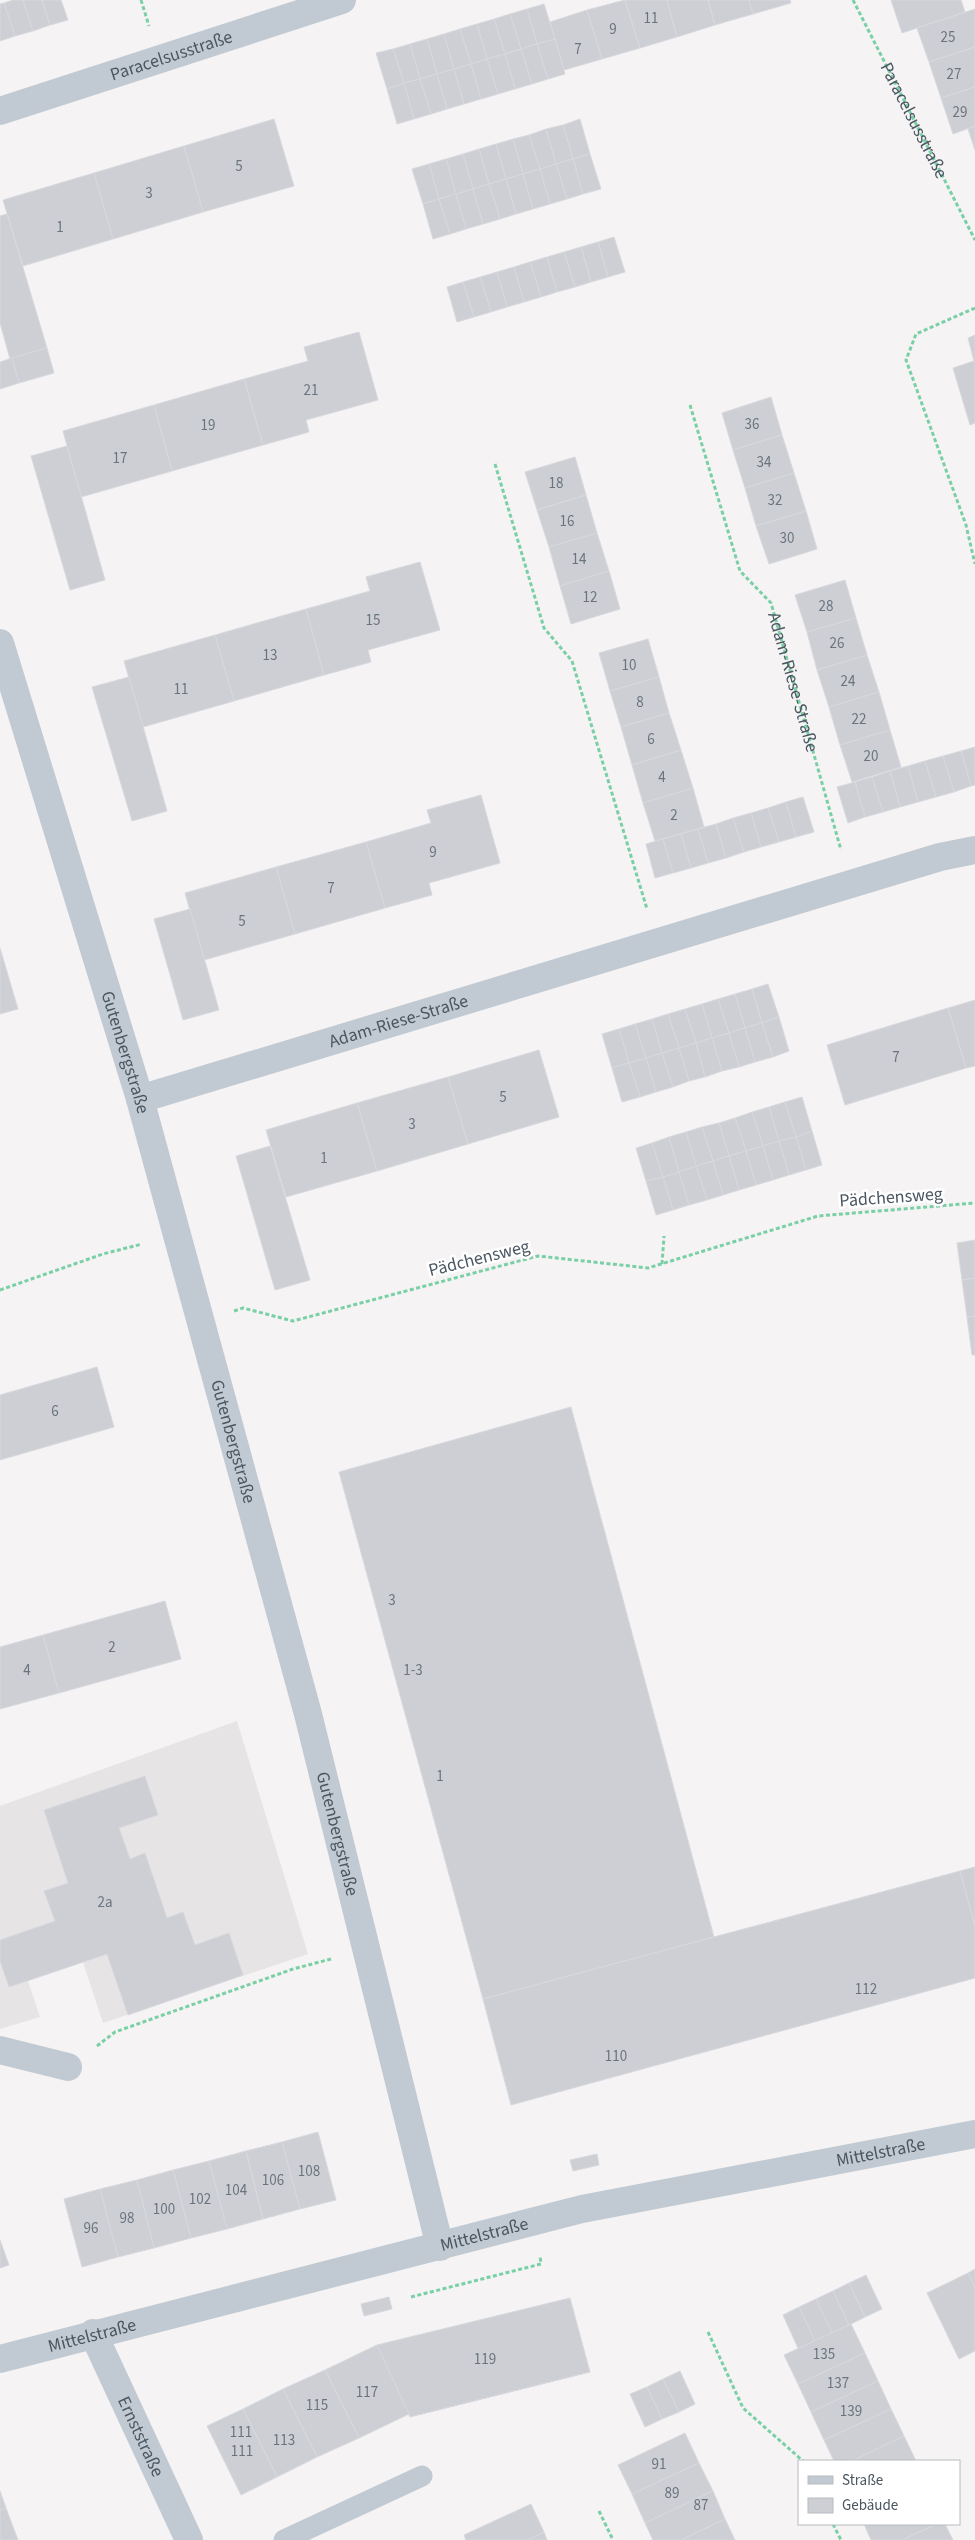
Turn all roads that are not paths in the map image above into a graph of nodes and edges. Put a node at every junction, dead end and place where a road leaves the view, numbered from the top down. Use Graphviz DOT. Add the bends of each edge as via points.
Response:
graph roads {
  1 [pos="342,0"];
  2 [pos="0,110"];
  3 [pos="0,643"];
  4 [pos="975,850"];
  5 [pos="140,1099"];
  6 [pos="0,2050"];
  7 [pos="68,2068"];
  8 [pos="975,2134"];
  9 [pos="440,2247"];
  10 [pos="93,2333"];
  11 [pos="0,2359"];
  12 [pos="422,2476"];
  13 [pos="189,2540"];
  14 [pos="284,2540"];
  1 -- 2 [label="street, Paracelsusstraße"];
  3 -- 5 [label="street, Gutenbergstraße"];
  4 -- 5 [label="street, Adam-Riese-Straße" via="940,857"];
  5 -- 9 [label="street, Gutenbergstraße" via="308,1714"];
  6 -- 7 [label="street"];
  8 -- 9 [label="street, Mittelstraße" via="582,2209"];
  9 -- 10 [label="street, Mittelstraße"];
  10 -- 11 [label="street, Mittelstraße"];
  10 -- 13 [label="street, Ernststraße"];
  12 -- 14 [label="lane"];
}
